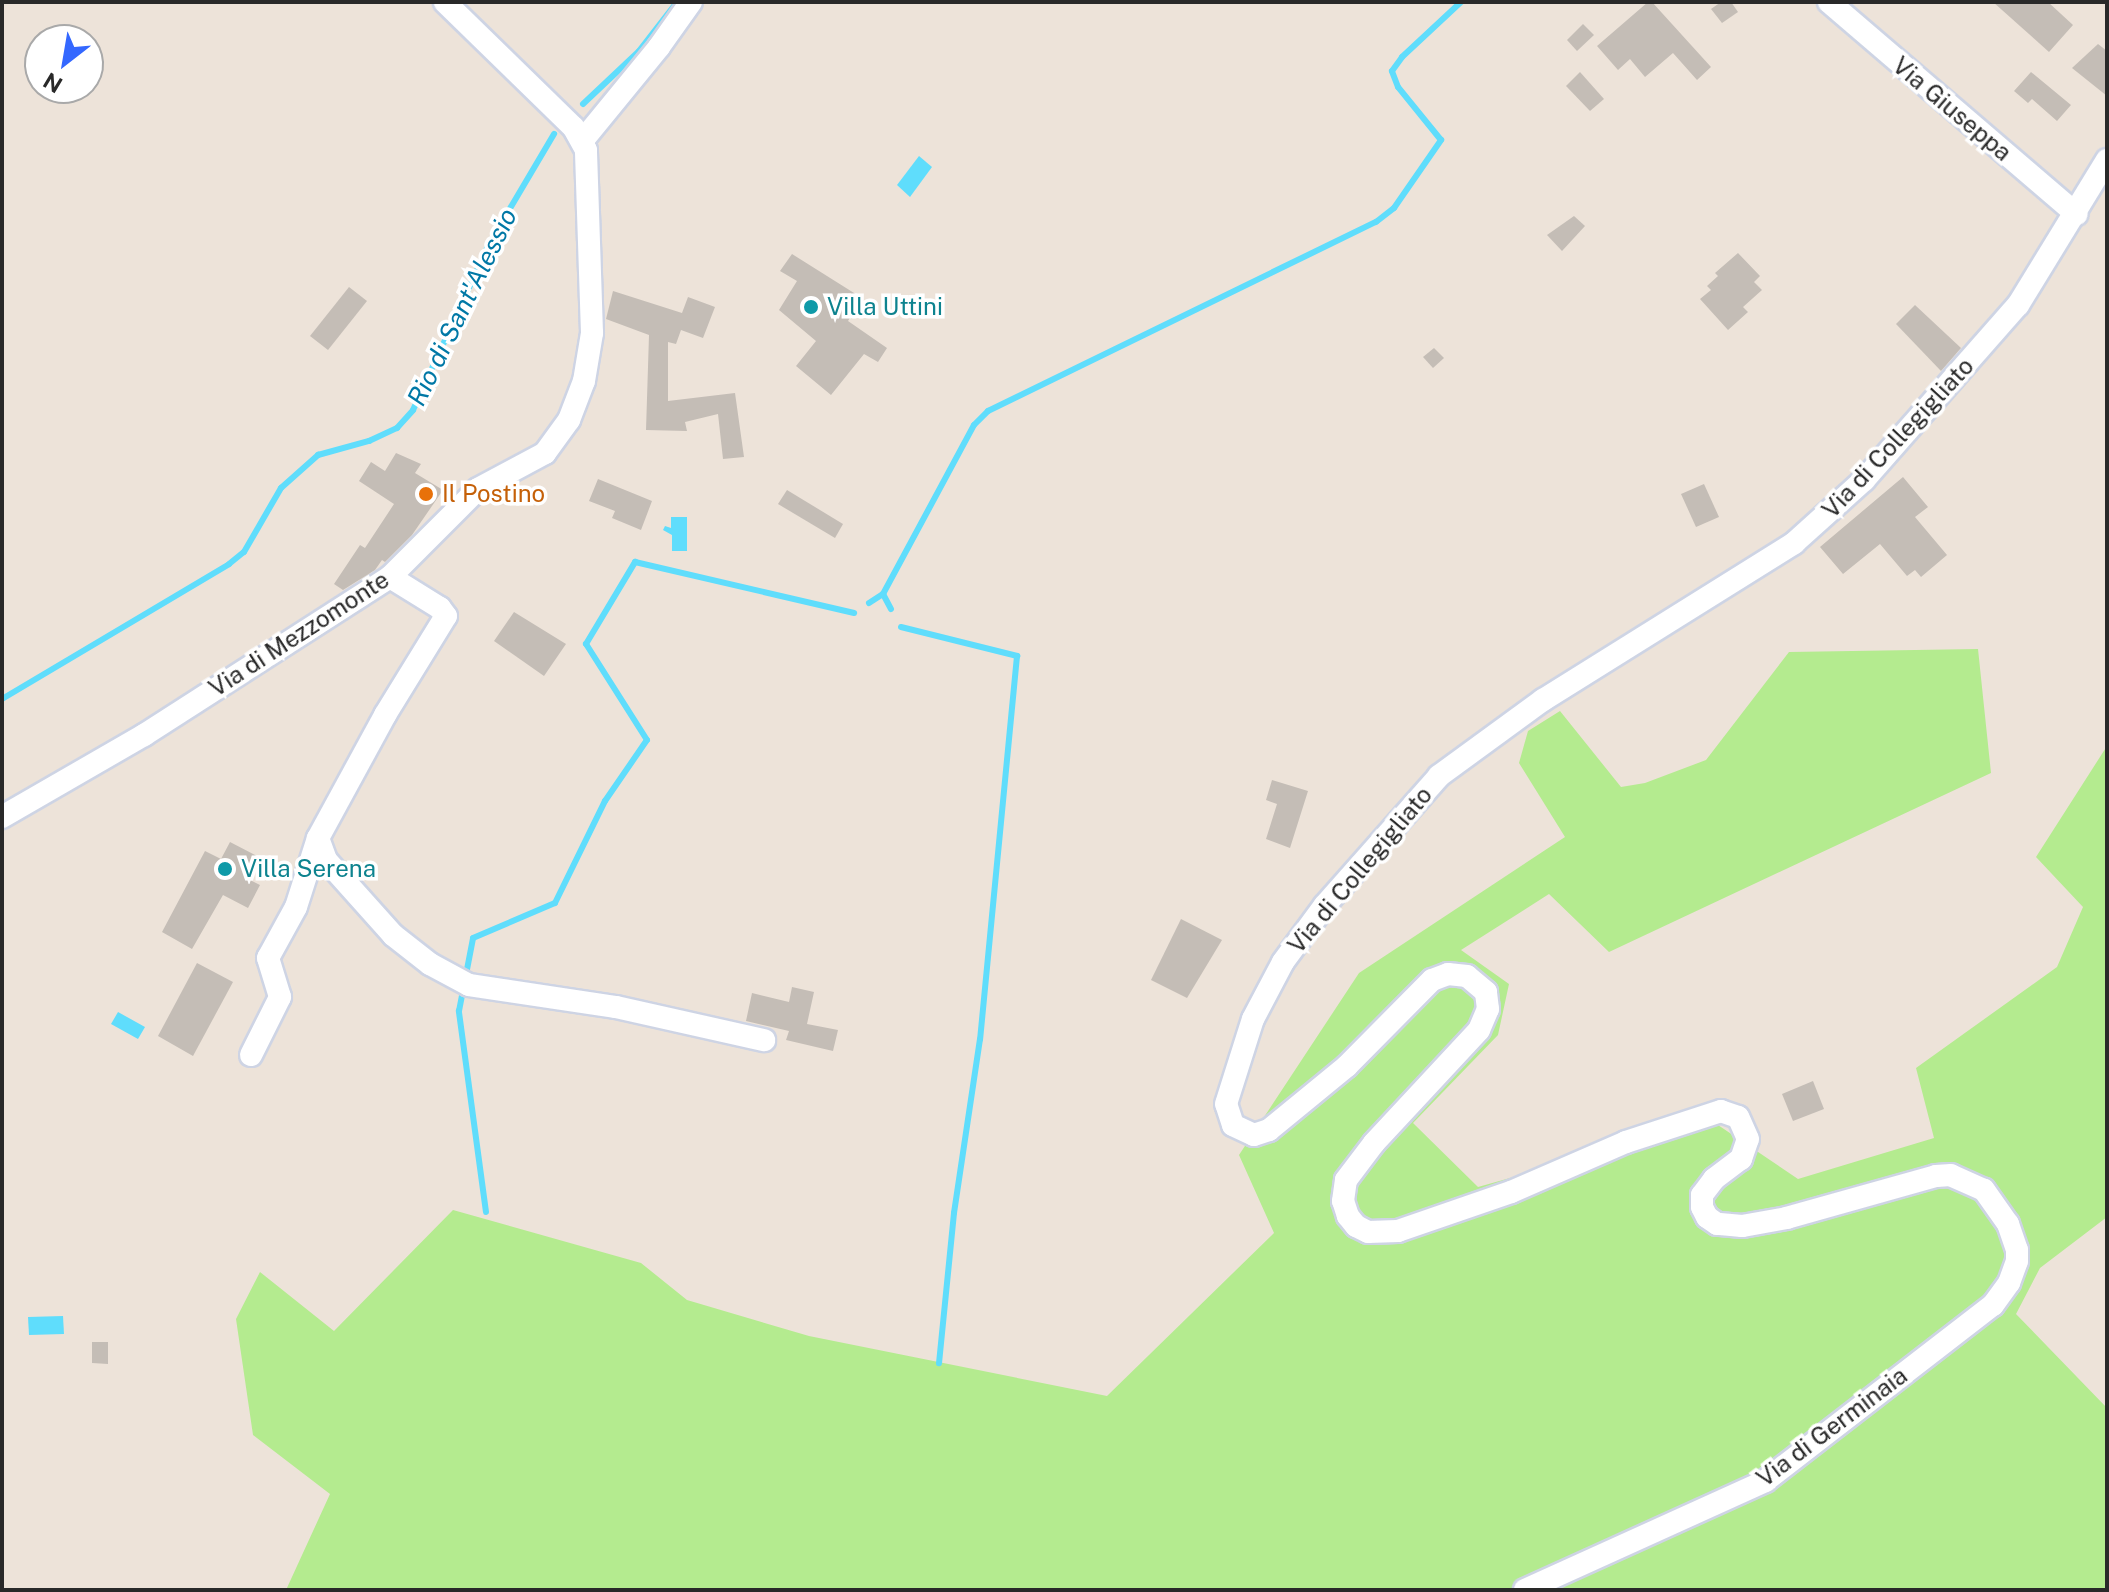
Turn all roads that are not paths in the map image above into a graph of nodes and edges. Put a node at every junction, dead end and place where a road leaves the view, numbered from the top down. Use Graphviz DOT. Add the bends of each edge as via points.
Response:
graph roads {
  1 [pos="445,2"];
  2 [pos="691,2"];
  3 [pos="1829,2"];
  4 [pos="583,140"];
  5 [pos="2107,160"];
  6 [pos="2076,214"];
  7 [pos="390,577"];
  8 [pos="2,817"];
  9 [pos="318,838"];
  10 [pos="764,1040"];
  11 [pos="251,1055"];
  12 [pos="2017,1261"];
  13 [pos="1525,1590"];
  1 -- 4 [label="street"];
  2 -- 4 [label="street"];
  3 -- 6 [label="street, Via Giuseppa"];
  4 -- 7 [label="street, Via di Mezzomonte" via="588,160 592,333 578,399 545,453 478,489"];
  5 -- 6 [label="street, Via di Collegigliato"];
  6 -- 12 [label="street, Via di Collegigliato" via="2018,305 1829,514 1794,543 1439,776 1325,905 1283,962 1253,1019 1226,1104 1239,1130 1254,1135 1269,1130 1347,1066 1422,987 1457,974 1476,980 1486,992 1485,1020 1346,1180 1343,1201 1356,1226 1382,1234 1398,1231 1511,1192 1626,1142 1721,1111 1738,1117 1748,1139 1741,1159 1702,1195 1707,1217 1717,1224 1742,1226 1787,1218 1951,1175 1974,1183 1992,1198 2014,1239"];
  7 -- 8 [label="street, Via di Mezzomonte" via="144,735"];
  7 -- 9 [label="street" via="446,616"];
  9 -- 10 [label="street" via="326,860 393,935 469,985 616,1007"];
  9 -- 11 [label="street" via="296,907 268,958 280,997"];
  12 -- 13 [label="street, Via di Germinaia" via="1993,1305 1765,1481"];
}
